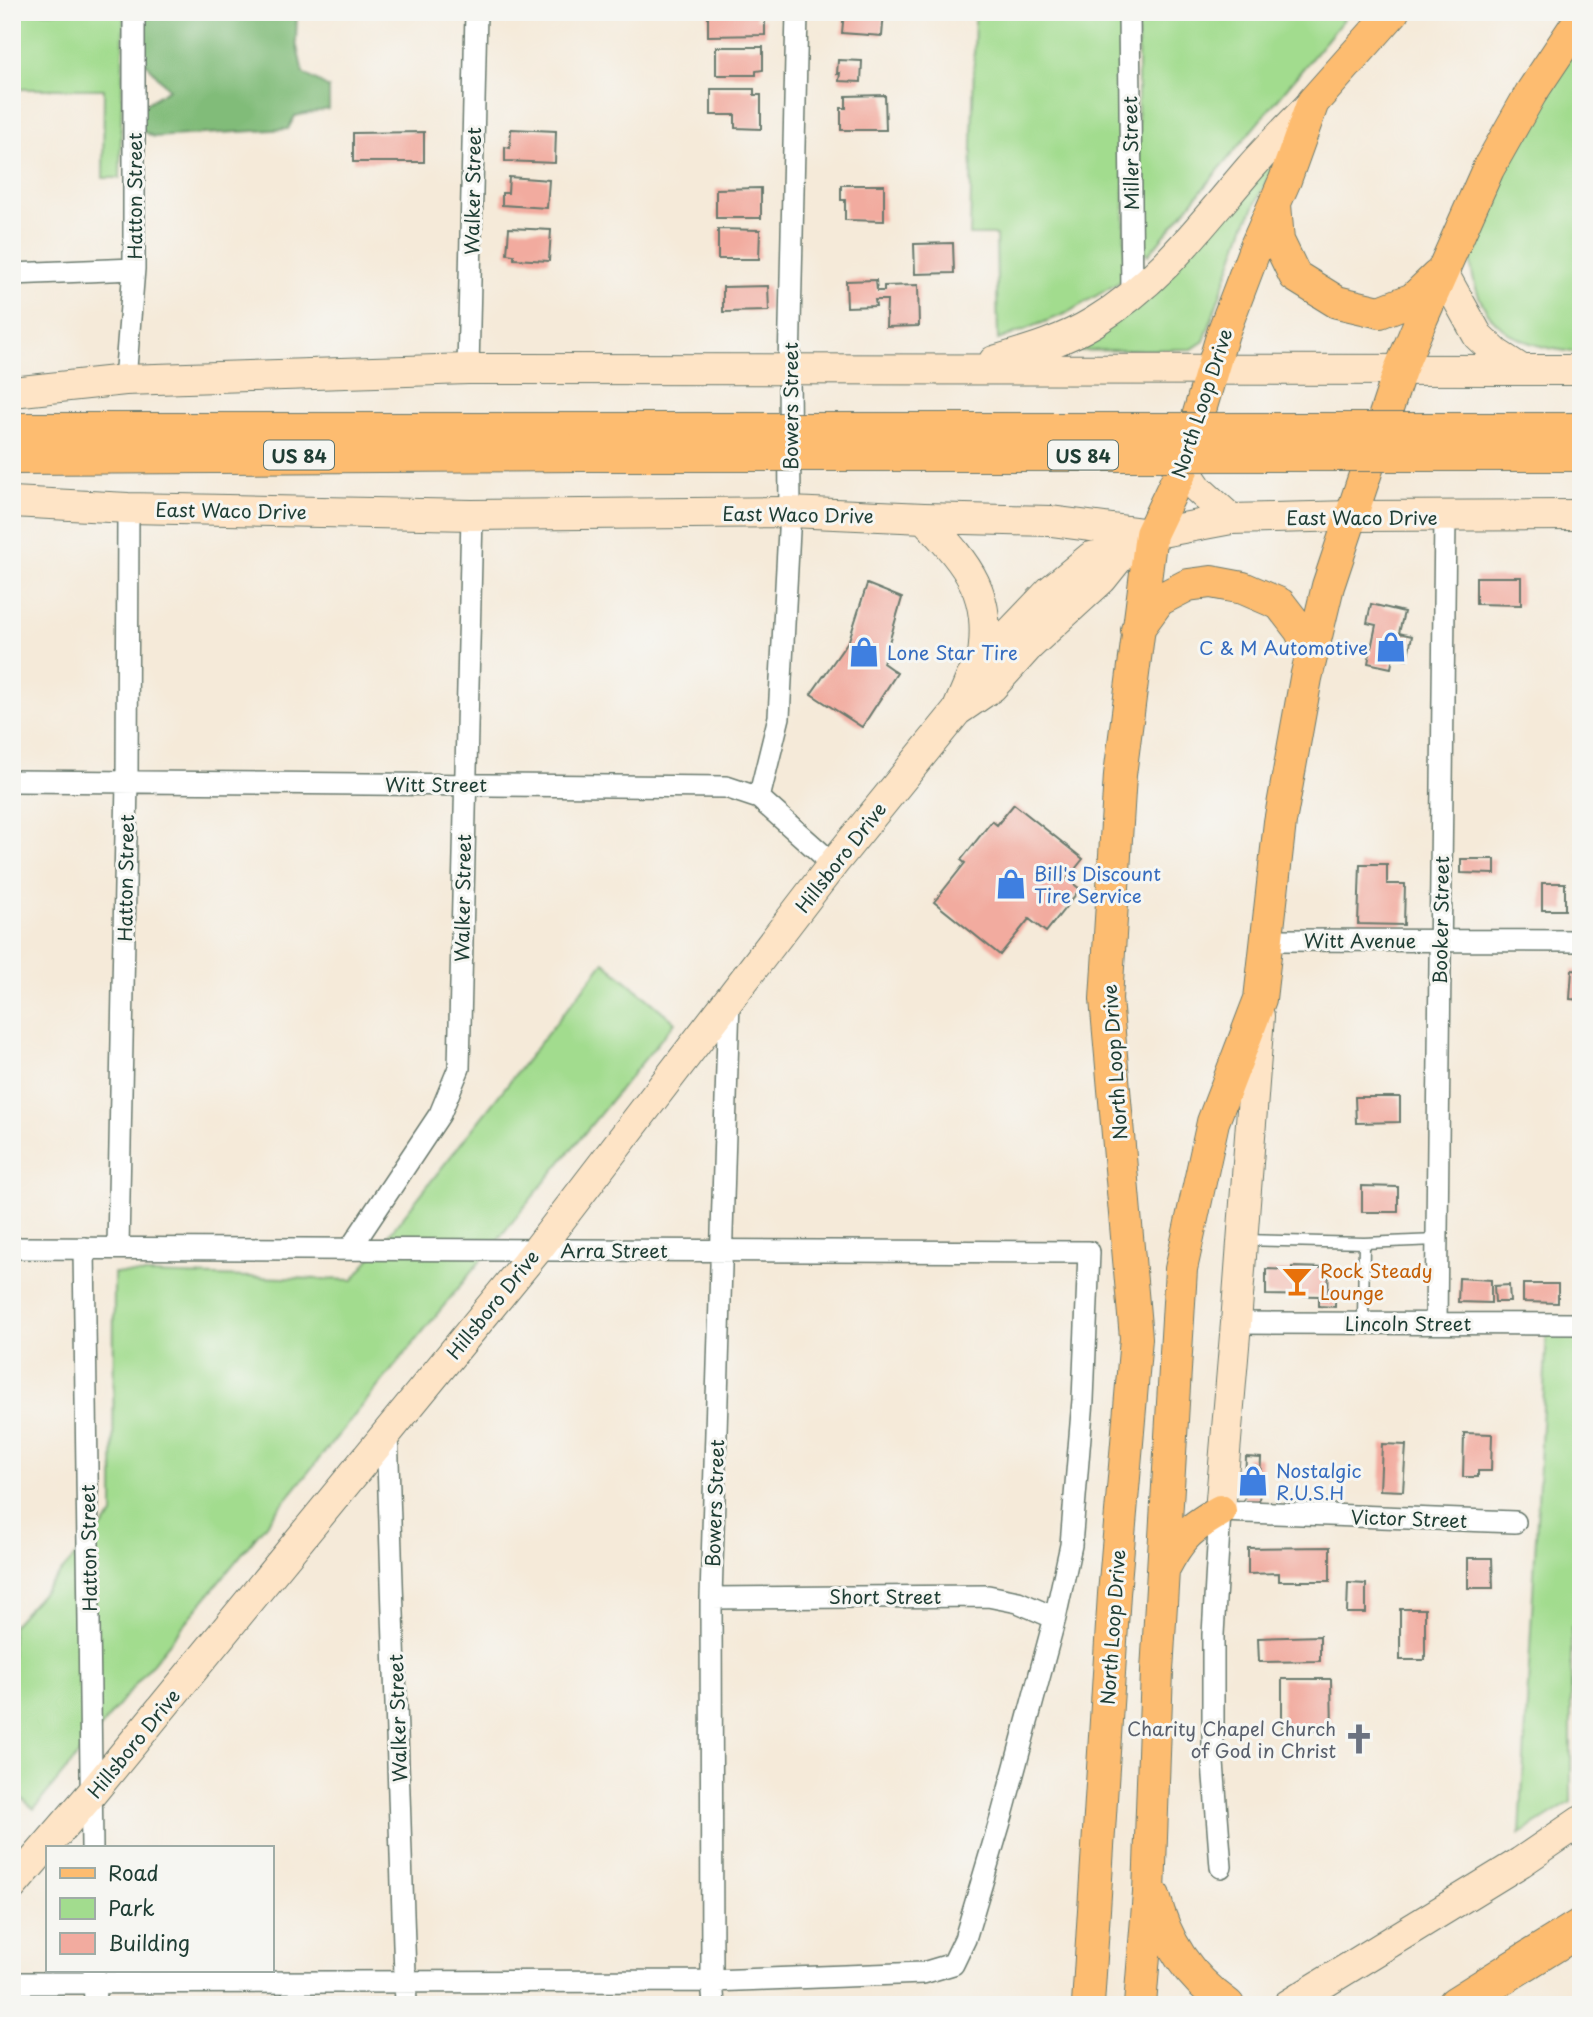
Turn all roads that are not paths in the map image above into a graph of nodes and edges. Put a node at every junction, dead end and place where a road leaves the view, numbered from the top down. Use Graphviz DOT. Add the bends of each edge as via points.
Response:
graph roads {
  1 [pos="134,12"];
  2 [pos="476,12"];
  3 [pos="797,12"];
  4 [pos="1129,12"];
  5 [pos="1393,12"];
  6 [pos="1581,18"];
  7 [pos="1313,102"];
  8 [pos="1275,202"];
  9 [pos="134,269"];
  10 [pos="1442,271"];
  11 [pos="12,274"];
  12 [pos="1132,295"];
  13 [pos="468,369"];
  14 [pos="789,369"];
  15 [pos="1400,370"];
  16 [pos="1522,370"];
  17 [pos="1581,370"];
  18 [pos="964,371"];
  19 [pos="1212,371"];
  20 [pos="125,380"];
  21 [pos="12,392"];
  22 [pos="12,429"];
  23 [pos="1581,429"];
  24 [pos="586,442"];
  25 [pos="1581,455"];
  26 [pos="12,458"];
  27 [pos="1183,467"];
  28 [pos="12,502"];
  29 [pos="128,508"];
  30 [pos="790,512"];
  31 [pos="472,515"];
  32 [pos="1581,515"];
  33 [pos="1352,516"];
  34 [pos="1445,517"];
  35 [pos="924,519"];
  36 [pos="1231,519"];
  37 [pos="1151,534"];
  38 [pos="1122,554"];
  39 [pos="1137,630"];
  40 [pos="1312,654"];
  41 [pos="982,662"];
  42 [pos="957,711"];
  43 [pos="12,781"];
  44 [pos="127,781"];
  45 [pos="464,784"];
  46 [pos="759,798"];
  47 [pos="833,864"];
  48 [pos="1266,940"];
  49 [pos="1440,940"];
  50 [pos="1581,941"];
  51 [pos="1260,999"];
  52 [pos="729,1000"];
  53 [pos="1242,1240"];
  54 [pos="1437,1240"];
  55 [pos="1364,1243"];
  56 [pos="12,1248"];
  57 [pos="84,1248"];
  58 [pos="118,1248"];
  59 [pos="349,1249"];
  60 [pos="537,1250"];
  61 [pos="722,1251"];
  62 [pos="1236,1323"];
  63 [pos="1363,1323"];
  64 [pos="1436,1323"];
  65 [pos="1581,1324"];
  66 [pos="387,1431"];
  67 [pos="1220,1511"];
  68 [pos="1515,1522"];
  69 [pos="1163,1569"];
  70 [pos="711,1598"];
  71 [pos="1055,1618"];
  72 [pos="92,1793"];
  73 [pos="1581,1821"];
  74 [pos="46,1846"];
  75 [pos="46,1846"];
  76 [pos="92,1846"];
  77 [pos="1221,1867"];
  78 [pos="1149,1878"];
  79 [pos="12,1886"];
  80 [pos="1094,1916"];
  81 [pos="1581,1927"];
  82 [pos="94,1976"];
  83 [pos="712,1981"];
  84 [pos="406,1982"];
  85 [pos="12,1983"];
  86 [pos="95,2005"];
  87 [pos="406,2005"];
  88 [pos="714,2005"];
  89 [pos="1068,2005"];
  90 [pos="1088,2005"];
  91 [pos="1140,2005"];
  92 [pos="1228,2005"];
  93 [pos="1288,2005"];
  94 [pos="1456,2005"];
  1 -- 9 [label="street, Hatton Street"];
  2 -- 13 [label="street, Walker Street"];
  3 -- 14 [label="street, Bowers Street"];
  4 -- 12 [label="street, Miller Street"];
  5 -- 7 [label="main road, North Loop Drive"];
  6 -- 10 [label="main road" via="1488,169"];
  7 -- 8 [label="main road, North Loop Drive"];
  7 -- 12 [label="main road" via="1193,238"];
  8 -- 10 [label="main road" via="1278,242 1295,276 1337,302 1380,312 1413,299"];
  8 -- 19 [label="main road, North Loop Drive"];
  9 -- 11 [label="street"];
  9 -- 20 [label="street, Hatton Street"];
  10 -- 15 [label="main road"];
  10 -- 16 [label="main road" via="1478,336"];
  12 -- 18 [label="main road" via="1049,344"];
  13 -- 14 [label="main road"];
  13 -- 20 [label="main road"];
  14 -- 18 [label="main road"];
  14 -- 30 [label="street, Bowers Street"];
  15 -- 16 [label="main road"];
  15 -- 19 [label="main road"];
  15 -- 33 [label="main road"];
  16 -- 17 [label="main road"];
  18 -- 19 [label="main road"];
  19 -- 27 [label="main road, North Loop Drive"];
  20 -- 21 [label="main road"];
  22 -- 24 [label="main road, US 84"];
  23 -- 24 [label="main road, US 84, bridge"];
  24 -- 25 [label="main road, US 84, bridge"];
  24 -- 26 [label="main road, US 84"];
  27 -- 36 [label="main road" via="1198,489"];
  27 -- 37 [label="main road, North Loop Drive"];
  28 -- 29 [label="main road, East Waco Drive"];
  29 -- 31 [label="main road, East Waco Drive"];
  29 -- 44 [label="street, Hatton Street"];
  30 -- 31 [label="main road, East Waco Drive"];
  30 -- 35 [label="main road, East Waco Drive"];
  30 -- 46 [label="street, Bowers Street" via="779,717"];
  31 -- 45 [label="street, Walker Street"];
  32 -- 34 [label="main road, East Waco Drive"];
  33 -- 34 [label="main road, East Waco Drive"];
  33 -- 36 [label="main road, East Waco Drive"];
  33 -- 40 [label="main road" via="1328,586"];
  34 -- 49 [label="street, Booker Street"];
  35 -- 37 [label="main road, East Waco Drive" via="1051,521"];
  35 -- 41 [label="main road" via="963,560 981,593 986,638"];
  36 -- 37 [label="main road, East Waco Drive"];
  37 -- 38 [label="main road, Hillsboro Drive"];
  37 -- 39 [label="main road, North Loop Drive"];
  38 -- 41 [label="main road, Hillsboro Drive" via="1091,557"];
  38 -- 42 [label="main road, Hillsboro Drive" via="992,687"];
  39 -- 40 [label="main road" via="1159,600 1188,585 1211,582 1243,588 1280,604"];
  39 -- 80 [label="main road, North Loop Drive" via="1120,775 1106,999 1136,1338"];
  40 -- 48 [label="main road" via="1292,747"];
  41 -- 42 [label="main road, Hillsboro Drive"];
  42 -- 47 [label="main road, Hillsboro Drive"];
  43 -- 44 [label="street, Witt Street"];
  44 -- 45 [label="street, Witt Street"];
  44 -- 58 [label="street, Hatton Street"];
  45 -- 46 [label="street, Witt Street" via="726,787"];
  45 -- 59 [label="street, Walker Street" via="459,1068 440,1114"];
  46 -- 47 [label="street, Witt Street"];
  47 -- 52 [label="main road, Hillsboro Drive"];
  48 -- 49 [label="street, Witt Avenue"];
  48 -- 51 [label="main road"];
  49 -- 50 [label="street, Witt Avenue"];
  49 -- 54 [label="street, Booker Street"];
  51 -- 53 [label="main road"];
  51 -- 69 [label="main road" via="1213,1122 1181,1269"];
  52 -- 60 [label="main road, Hillsboro Drive"];
  52 -- 61 [label="street, Bowers Street"];
  53 -- 55 [label="lane"];
  53 -- 62 [label="main road"];
  54 -- 55 [label="lane"];
  54 -- 64 [label="street, Booker Street"];
  55 -- 63 [label="lane"];
  56 -- 57 [label="street, Arra Street"];
  57 -- 58 [label="street, Arra Street"];
  57 -- 72 [label="street, Hatton Street"];
  58 -- 59 [label="street, Arra Street"];
  59 -- 60 [label="street, Arra Street"];
  60 -- 61 [label="street, Arra Street"];
  60 -- 66 [label="main road, Hillsboro Drive"];
  61 -- 70 [label="street, Bowers Street"];
  61 -- 71 [label="street, Arra Street" via="1089,1252 1071,1545"];
  62 -- 63 [label="street, Lincoln Street"];
  62 -- 67 [label="main road"];
  63 -- 64 [label="street, Lincoln Street"];
  64 -- 65 [label="street, Lincoln Street"];
  66 -- 72 [label="main road, Hillsboro Drive"];
  66 -- 84 [label="street, Walker Street"];
  67 -- 68 [label="street, Victor Street"];
  67 -- 69 [label="main road" via="1195,1525 1177,1543"];
  67 -- 77 [label="street" via="1213,1635 1213,1763"];
  69 -- 78 [label="main road"];
  70 -- 71 [label="street, Short Street" via="988,1596 1018,1602"];
  70 -- 83 [label="street, Bowers Street"];
  71 -- 83 [label="street" via="995,1840 953,1964 923,1973"];
  72 -- 75 [label="main road, Hillsboro Drive"];
  72 -- 76 [label="street, Hatton Street"];
  73 -- 93 [label="main road"];
  74 -- 79 [label="main road, Hillsboro Drive"];
  78 -- 91 [label="main road"];
  78 -- 92 [label="main road" via="1161,1923 1179,1958"];
  80 -- 89 [label="main road"];
  80 -- 90 [label="main road, North Loop Drive"];
  81 -- 94 [label="highway"];
  82 -- 84 [label="street"];
  82 -- 85 [label="street"];
  82 -- 86 [label="street"];
  83 -- 84 [label="street"];
  83 -- 88 [label="street, Bowers Street"];
  84 -- 87 [label="street, Walker Street"];
}
